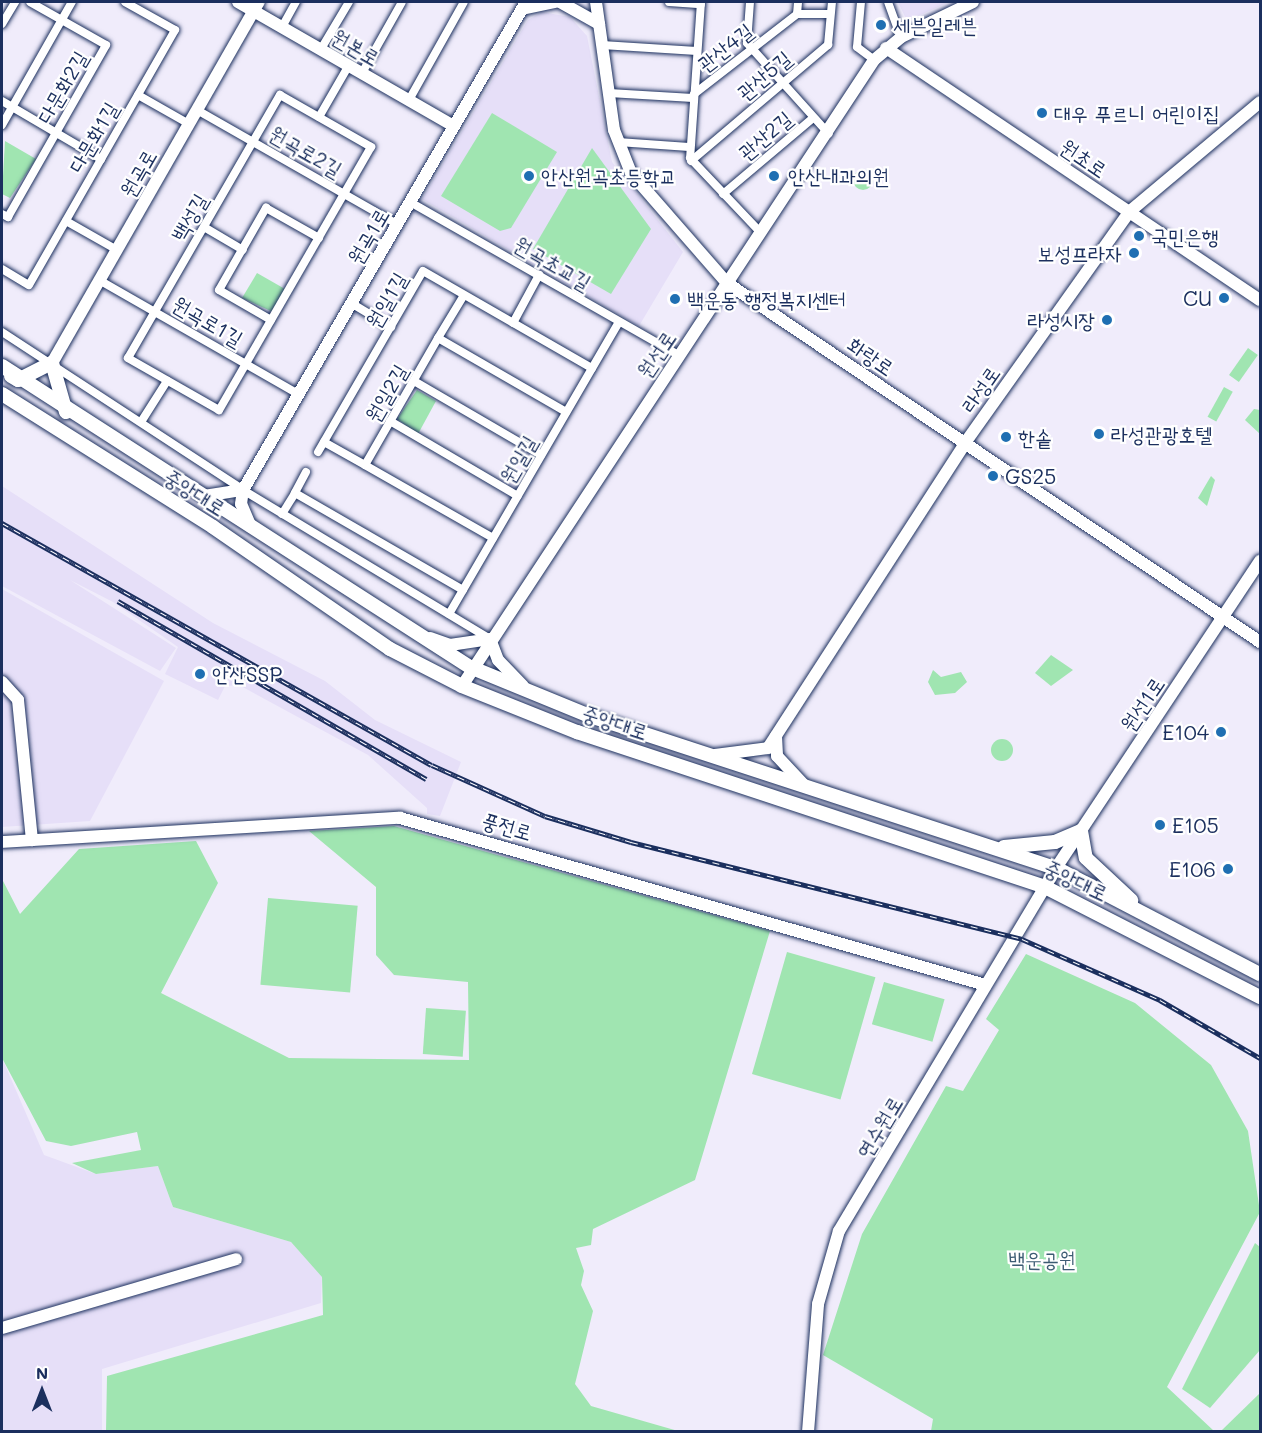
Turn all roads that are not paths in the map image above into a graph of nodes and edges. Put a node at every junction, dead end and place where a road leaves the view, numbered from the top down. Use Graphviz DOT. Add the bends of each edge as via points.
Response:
graph roads {
  1 [pos="15,2"];
  2 [pos="30,2"];
  3 [pos="72,2"];
  4 [pos="125,2"];
  5 [pos="238,2"];
  6 [pos="296,2"];
  7 [pos="349,2"];
  8 [pos="402,2"];
  9 [pos="464,2"];
  10 [pos="555,2"];
  11 [pos="562,2"];
  12 [pos="669,2"];
  13 [pos="750,2"];
  14 [pos="798,2"];
  15 [pos="832,2"];
  16 [pos="861,2"];
  17 [pos="888,2"];
  18 [pos="974,2"];
  19 [pos="701,3"];
  20 [pos="524,5"];
  21 [pos="596,5"];
  22 [pos="256,6"];
  23 [pos="797,14"];
  24 [pos="830,14"];
  25 [pos="62,20"];
  26 [pos="2,24"];
  27 [pos="599,24"];
  28 [pos="282,27"];
  29 [pos="902,38"];
  30 [pos="602,45"];
  31 [pos="886,48"];
  32 [pos="321,49"];
  33 [pos="752,49"];
  34 [pos="697,51"];
  35 [pos="874,60"];
  36 [pos="349,65"];
  37 [pos="362,73"];
  38 [pos="783,83"];
  39 [pos="609,93"];
  40 [pos="138,95"];
  41 [pos="693,96"];
  42 [pos="409,100"];
  43 [pos="2,101"];
  44 [pos="1260,102"];
  45 [pos="12,107"];
  46 [pos="197,110"];
  47 [pos="319,117"];
  48 [pos="813,118"];
  49 [pos="189,124"];
  50 [pos="2,125"];
  51 [pos="454,126"];
  52 [pos="56,133"];
  53 [pos="829,134"];
  54 [pos="253,142"];
  55 [pos="618,142"];
  56 [pos="689,147"];
  57 [pos="101,159"];
  58 [pos="691,161"];
  59 [pos="344,194"];
  60 [pos="723,194"];
  61 [pos="410,202"];
  62 [pos="1129,212"];
  63 [pos="2,214"];
  64 [pos="66,221"];
  65 [pos="397,224"];
  66 [pos="204,227"];
  67 [pos="760,232"];
  68 [pos="319,238"];
  69 [pos="117,250"];
  70 [pos="243,250"];
  71 [pos="2,269"];
  72 [pos="539,275"];
  73 [pos="99,280"];
  74 [pos="727,283"];
  75 [pos="464,295"];
  76 [pos="1260,300"];
  77 [pos="351,303"];
  78 [pos="155,312"];
  79 [pos="271,320"];
  80 [pos="619,322"];
  81 [pos="513,323"];
  82 [pos="391,327"];
  83 [pos="2,332"];
  84 [pos="438,338"];
  85 [pos="678,355"];
  86 [pos="52,363"];
  87 [pos="246,364"];
  88 [pos="2,366"];
  89 [pos="592,368"];
  90 [pos="2,372"];
  91 [pos="18,380"];
  92 [pos="167,381"];
  93 [pos="414,381"];
  94 [pos="2,394"];
  95 [pos="298,394"];
  96 [pos="2,401"];
  97 [pos="20,409"];
  98 [pos="66,412"];
  99 [pos="566,412"];
  100 [pos="141,422"];
  101 [pos="390,422"];
  102 [pos="324,441"];
  103 [pos="965,443"];
  104 [pos="318,452"];
  105 [pos="542,455"];
  106 [pos="365,465"];
  107 [pos="306,472"];
  108 [pos="243,490"];
  109 [pos="295,493"];
  110 [pos="202,496"];
  111 [pos="518,496"];
  112 [pos="282,513"];
  113 [pos="252,529"];
  114 [pos="493,538"];
  115 [pos="1260,561"];
  116 [pos="463,590"];
  117 [pos="449,614"];
  118 [pos="1223,617"];
  119 [pos="415,634"];
  120 [pos="490,639"];
  121 [pos="1260,642"];
  122 [pos="470,667"];
  123 [pos="2,682"];
  124 [pos="462,686"];
  125 [pos="532,692"];
  126 [pos="776,736"];
  127 [pos="715,755"];
  128 [pos="806,786"];
  129 [pos="1081,831"];
  130 [pos="32,840"];
  131 [pos="2,842"];
  132 [pos="993,847"];
  133 [pos="1056,868"];
  134 [pos="1045,887"];
  135 [pos="1147,913"];
  136 [pos="1260,974"];
  137 [pos="986,985"];
  138 [pos="1260,997"];
  139 [pos="236,1259"];
  140 [pos="2,1328"];
  141 [pos="808,1431"];
  1 -- 26 [label="street"];
  2 -- 25 [label="street, 다문화2길"];
  3 -- 25 [label="street"];
  4 -- 40 [label="street, 다문화1길" via="175,30"];
  5 -- 22 [label="street, 원본로"];
  6 -- 28 [label="street"];
  7 -- 32 [label="street"];
  8 -- 37 [label="street"];
  9 -- 42 [label="street"];
  10 -- 20 [label="street"];
  11 -- 21 [label="street"];
  11 -- 27 [label="street"];
  12 -- 19 [label="street"];
  13 -- 33 [label="street" via="747,43"];
  14 -- 23 [label="street"];
  15 -- 24 [label="street, 관산5길"];
  16 -- 35 [label="street" via="857,47"];
  17 -- 29 [label="street"];
  18 -- 29 [label="street, 원선로"];
  19 -- 34 [label="street"];
  20 -- 51 [label="street, 원곡1로"];
  21 -- 27 [label="street, 화랑로"];
  22 -- 28 [label="street, 원본로"];
  22 -- 46 [label="street, 원곡로"];
  23 -- 24 [label="street"];
  23 -- 33 [label="street, 관산4길"];
  24 -- 38 [label="street, 관산5길" via="828,45"];
  25 -- 45 [label="street"];
  25 -- 52 [label="street, 다문화2길" via="106,45"];
  27 -- 30 [label="street, 화랑로"];
  28 -- 32 [label="street, 원본로"];
  29 -- 31 [label="street, 원선로"];
  30 -- 34 [label="street"];
  30 -- 39 [label="street, 화랑로"];
  31 -- 35 [label="street, 원선로"];
  31 -- 62 [label="street, 원초로"];
  32 -- 36 [label="street, 원본로"];
  33 -- 38 [label="street"];
  33 -- 41 [label="street, 관산4길"];
  34 -- 41 [label="street"];
  35 -- 53 [label="street, 원선로"];
  36 -- 37 [label="street, 원본로"];
  36 -- 47 [label="street"];
  37 -- 42 [label="street, 원본로"];
  38 -- 48 [label="street"];
  38 -- 58 [label="street, 관산5길"];
  39 -- 41 [label="street"];
  39 -- 55 [label="street, 화랑로"];
  40 -- 49 [label="street"];
  40 -- 57 [label="street, 다문화1길"];
  41 -- 56 [label="street"];
  42 -- 51 [label="street, 원본로"];
  43 -- 45 [label="street"];
  44 -- 62 [label="street, 라성로"];
  45 -- 50 [label="street"];
  45 -- 52 [label="street"];
  46 -- 49 [label="street, 원곡로"];
  46 -- 54 [label="street, 원곡로2길"];
  47 -- 54 [label="street, 백성길" via="280,95"];
  47 -- 59 [label="street, 백성길" via="371,147"];
  48 -- 53 [label="street, 관산2길"];
  48 -- 60 [label="street, 관산2길"];
  49 -- 69 [label="street, 원곡로"];
  51 -- 61 [label="street, 원곡1로"];
  52 -- 57 [label="street"];
  52 -- 63 [label="street, 다문화2길" via="8,217"];
  53 -- 67 [label="street, 원선로"];
  54 -- 59 [label="street, 원곡로2길"];
  54 -- 66 [label="street, 백성길"];
  55 -- 56 [label="street"];
  55 -- 74 [label="street, 화랑로" via="631,173"];
  56 -- 58 [label="street"];
  57 -- 64 [label="street, 다문화1길"];
  58 -- 60 [label="street"];
  59 -- 65 [label="street, 원곡로2길"];
  59 -- 68 [label="street, 백성길"];
  60 -- 67 [label="street"];
  61 -- 65 [label="street, 원곡1로"];
  61 -- 72 [label="street, 원곡초교길"];
  62 -- 76 [label="street, 원초로"];
  62 -- 103 [label="street, 라성로"];
  64 -- 69 [label="street"];
  64 -- 71 [label="street, 다문화1길" via="29,285"];
  65 -- 77 [label="street, 원곡1로"];
  66 -- 70 [label="street"];
  66 -- 78 [label="street, 백성길"];
  67 -- 74 [label="street, 원선로"];
  68 -- 70 [label="street" via="266,208"];
  68 -- 79 [label="street, 백성길"];
  69 -- 73 [label="street, 원곡로"];
  70 -- 79 [label="street" via="219,290"];
  72 -- 80 [label="street, 원곡초교길"];
  72 -- 81 [label="street"];
  73 -- 78 [label="street, 원곡로1길"];
  73 -- 86 [label="street, 원곡로"];
  74 -- 85 [label="street, 원선로"];
  74 -- 103 [label="street, 화랑로"];
  75 -- 81 [label="street, 원일1길"];
  75 -- 82 [label="street, 원일1길" via="423,271"];
  75 -- 84 [label="street, 원일2길"];
  77 -- 82 [label="street"];
  77 -- 95 [label="street, 원곡1로"];
  78 -- 87 [label="street, 원곡로1길"];
  78 -- 92 [label="street, 백성길" via="128,358"];
  79 -- 87 [label="street, 백성길"];
  80 -- 85 [label="street, 원곡초교길"];
  80 -- 89 [label="street, 원일길"];
  81 -- 89 [label="street, 원일1길"];
  82 -- 102 [label="street, 원일1길"];
  83 -- 86 [label="street"];
  84 -- 93 [label="street, 원일2길"];
  84 -- 99 [label="street"];
  85 -- 120 [label="street, 원선로"];
  86 -- 91 [label="main road"];
  86 -- 98 [label="main road"];
  86 -- 100 [label="street"];
  87 -- 92 [label="street, 백성길" via="219,410"];
  87 -- 95 [label="street, 원곡로1길"];
  88 -- 91 [label="main road"];
  89 -- 99 [label="street, 원일길"];
  90 -- 91 [label="main road"];
  91 -- 98 [label="main road, 중앙대로"];
  92 -- 100 [label="street"];
  93 -- 101 [label="street, 원일2길"];
  93 -- 105 [label="street"];
  94 -- 97 [label="main road, 중앙대로"];
  95 -- 108 [label="street, 원곡1로"];
  96 -- 97 [label="main road"];
  97 -- 124 [label="main road, 중앙대로" via="213,527 390,649"];
  98 -- 110 [label="main road, 중앙대로"];
  99 -- 105 [label="street, 원일길"];
  100 -- 108 [label="street"];
  101 -- 106 [label="street, 원일2길"];
  101 -- 111 [label="street"];
  102 -- 104 [label="street, 원일1길"];
  102 -- 106 [label="street"];
  103 -- 118 [label="street, 화랑로"];
  103 -- 126 [label="street, 라성로"];
  105 -- 111 [label="street, 원일길"];
  106 -- 114 [label="street"];
  107 -- 109 [label="street"];
  108 -- 110 [label="street" via="219,498"];
  108 -- 112 [label="street"];
  108 -- 113 [label="street" via="241,504"];
  109 -- 112 [label="street"];
  109 -- 116 [label="street"];
  110 -- 113 [label="main road, 중앙대로"];
  111 -- 114 [label="street, 원일길"];
  112 -- 117 [label="street"];
  113 -- 119 [label="main road, 중앙대로"];
  114 -- 116 [label="street, 원일길"];
  115 -- 118 [label="street, 원선1로"];
  116 -- 117 [label="street, 원일길"];
  117 -- 120 [label="street"];
  118 -- 121 [label="street, 화랑로"];
  118 -- 129 [label="street, 원선1로"];
  119 -- 120 [label="street" via="450,645"];
  119 -- 122 [label="main road, 중앙대로"];
  120 -- 122 [label="street, 원선로"];
  120 -- 125 [label="street" via="511,677"];
  122 -- 124 [label="street, 원선로"];
  122 -- 125 [label="main road, 중앙대로"];
  123 -- 130 [label="street" via="18,700"];
  124 -- 134 [label="main road, 중앙대로" via="577,732"];
  125 -- 127 [label="main road, 중앙대로"];
  126 -- 127 [label="street" via="768,748"];
  126 -- 128 [label="street" via="777,756"];
  127 -- 128 [label="main road, 중앙대로"];
  128 -- 132 [label="main road, 중앙대로"];
  129 -- 132 [label="main road" via="1047,843"];
  129 -- 133 [label="street, 원선1로"];
  129 -- 135 [label="main road" via="1086,858"];
  130 -- 131 [label="street, 풍전로"];
  130 -- 137 [label="street, 풍전로" via="400,818"];
  132 -- 133 [label="main road, 중앙대로"];
  133 -- 134 [label="street, 연수원로"];
  133 -- 135 [label="main road, 중앙대로"];
  134 -- 137 [label="street, 연수원로"];
  134 -- 138 [label="main road, 중앙대로"];
  135 -- 136 [label="main road, 중앙대로"];
  137 -- 141 [label="street, 연수원로" via="839,1232 818,1304"];
  139 -- 140 [label="street"];
}
